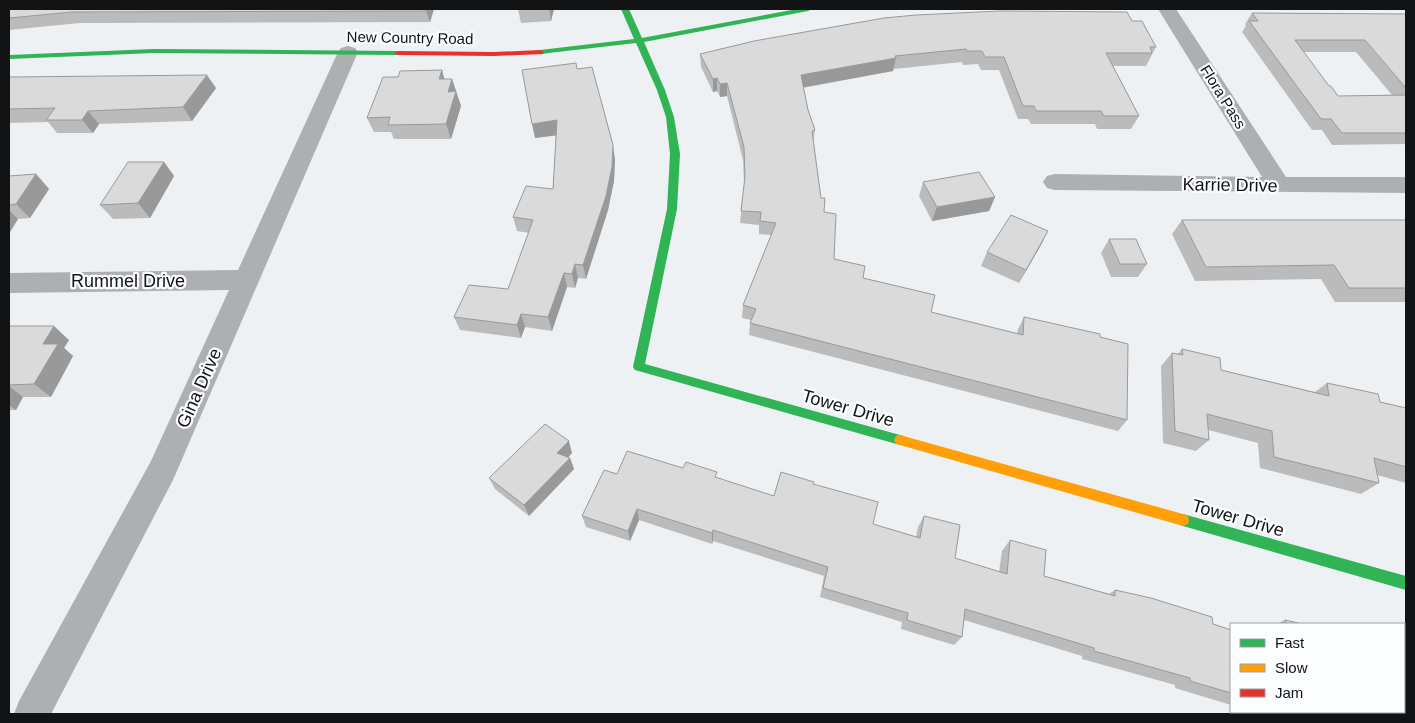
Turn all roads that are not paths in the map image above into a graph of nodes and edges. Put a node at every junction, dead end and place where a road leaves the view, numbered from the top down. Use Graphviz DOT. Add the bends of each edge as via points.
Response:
graph roads {
  1 [pos="625,9"];
  2 [pos="808,9"];
  3 [pos="1167,9"];
  4 [pos="642,41"];
  5 [pos="348,52"];
  6 [pos="9,58"];
  7 [pos="1055,182"];
  8 [pos="1406,184"];
  9 [pos="1279,185"];
  10 [pos="247,280"];
  11 [pos="9,283"];
  12 [pos="1406,583"];
  13 [pos="32,714"];
  1 -- 4 [label="street, Tower Drive"];
  2 -- 4 [label="street, New Country Road"];
  3 -- 9 [label="street, Flora Pass"];
  4 -- 5 [label="street, New Country Road" via="593,48 494,54"];
  4 -- 12 [label="street, Tower Drive" via="670,118 676,180 638,367"];
  5 -- 6 [label="street, New Country Road" via="122,51"];
  5 -- 10 [label="street, Gina Drive"];
  7 -- 9 [label="street, Karrie Drive"];
  8 -- 9 [label="street, Karrie Drive"];
  10 -- 11 [label="street, Rummel Drive"];
  10 -- 13 [label="street, Gina Drive" via="162,470"];
}
